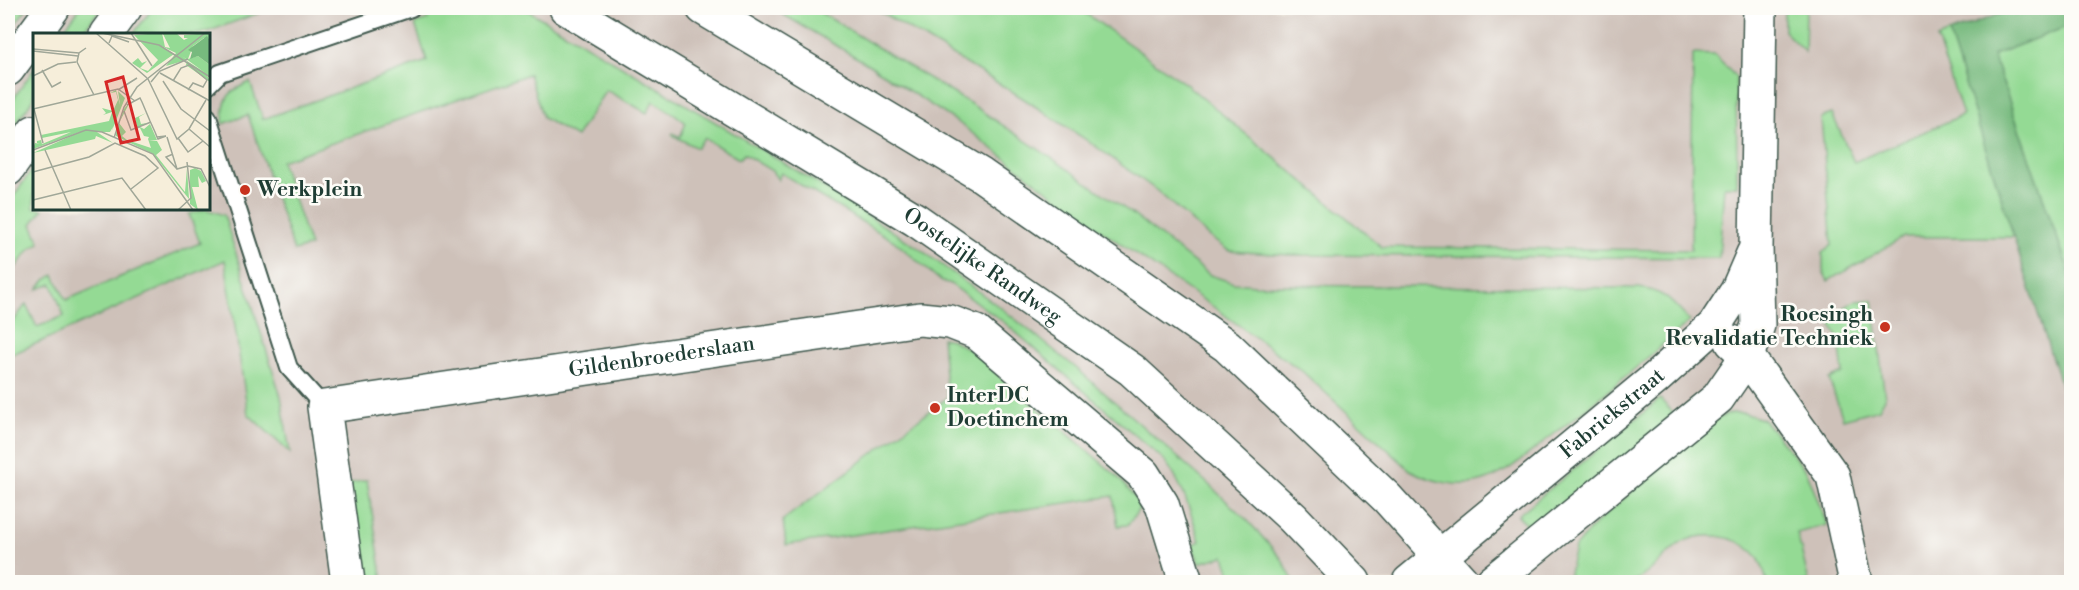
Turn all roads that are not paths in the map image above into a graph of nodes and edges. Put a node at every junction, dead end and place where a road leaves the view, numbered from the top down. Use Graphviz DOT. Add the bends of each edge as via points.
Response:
graph roads {
  1 [pos="53,8"];
  2 [pos="125,8"];
  3 [pos="411,8"];
  4 [pos="566,8"];
  5 [pos="703,8"];
  6 [pos="1760,8"];
  7 [pos="35,33"];
  8 [pos="107,33"];
  9 [pos="33,35"];
  10 [pos="8,69"];
  11 [pos="210,83"];
  12 [pos="210,123"];
  13 [pos="33,133"];
  14 [pos="8,169"];
  15 [pos="1756,247"];
  16 [pos="1714,326"];
  17 [pos="1747,356"];
  18 [pos="324,407"];
  19 [pos="1440,557"];
  20 [pos="348,582"];
  21 [pos="1186,582"];
  22 [pos="1354,582"];
  23 [pos="1409,582"];
  24 [pos="1463,582"];
  25 [pos="1492,582"];
  26 [pos="1856,582"];
  1 -- 7 [label="street"];
  2 -- 8 [label="street"];
  3 -- 11 [label="lane" via="220,73"];
  4 -- 22 [label="street, Oostelijke Randweg" via="916,220 1132,370 1293,518"];
  5 -- 19 [label="street" via="981,175 1227,346 1387,498"];
  6 -- 15 [label="street, Fabriekstraat"];
  9 -- 10 [label="street"];
  12 -- 18 [label="lane" via="290,368"];
  13 -- 14 [label="street"];
  15 -- 16 [label="street, Fabriekstraat" via="1737,291"];
  15 -- 17 [label="street, Fabriekstraat" via="1758,325"];
  16 -- 17 [label="street"];
  16 -- 19 [label="street, Fabriekstraat"];
  17 -- 25 [label="street, Fabriekstraat" via="1718,398"];
  17 -- 26 [label="street" via="1833,476"];
  18 -- 20 [label="street"];
  18 -- 21 [label="street, Gildenbroederslaan" via="920,319 950,322 976,332 999,350 1143,474 1162,504"];
  19 -- 23 [label="street, Fabriekstraat"];
  19 -- 24 [label="street"];
}
